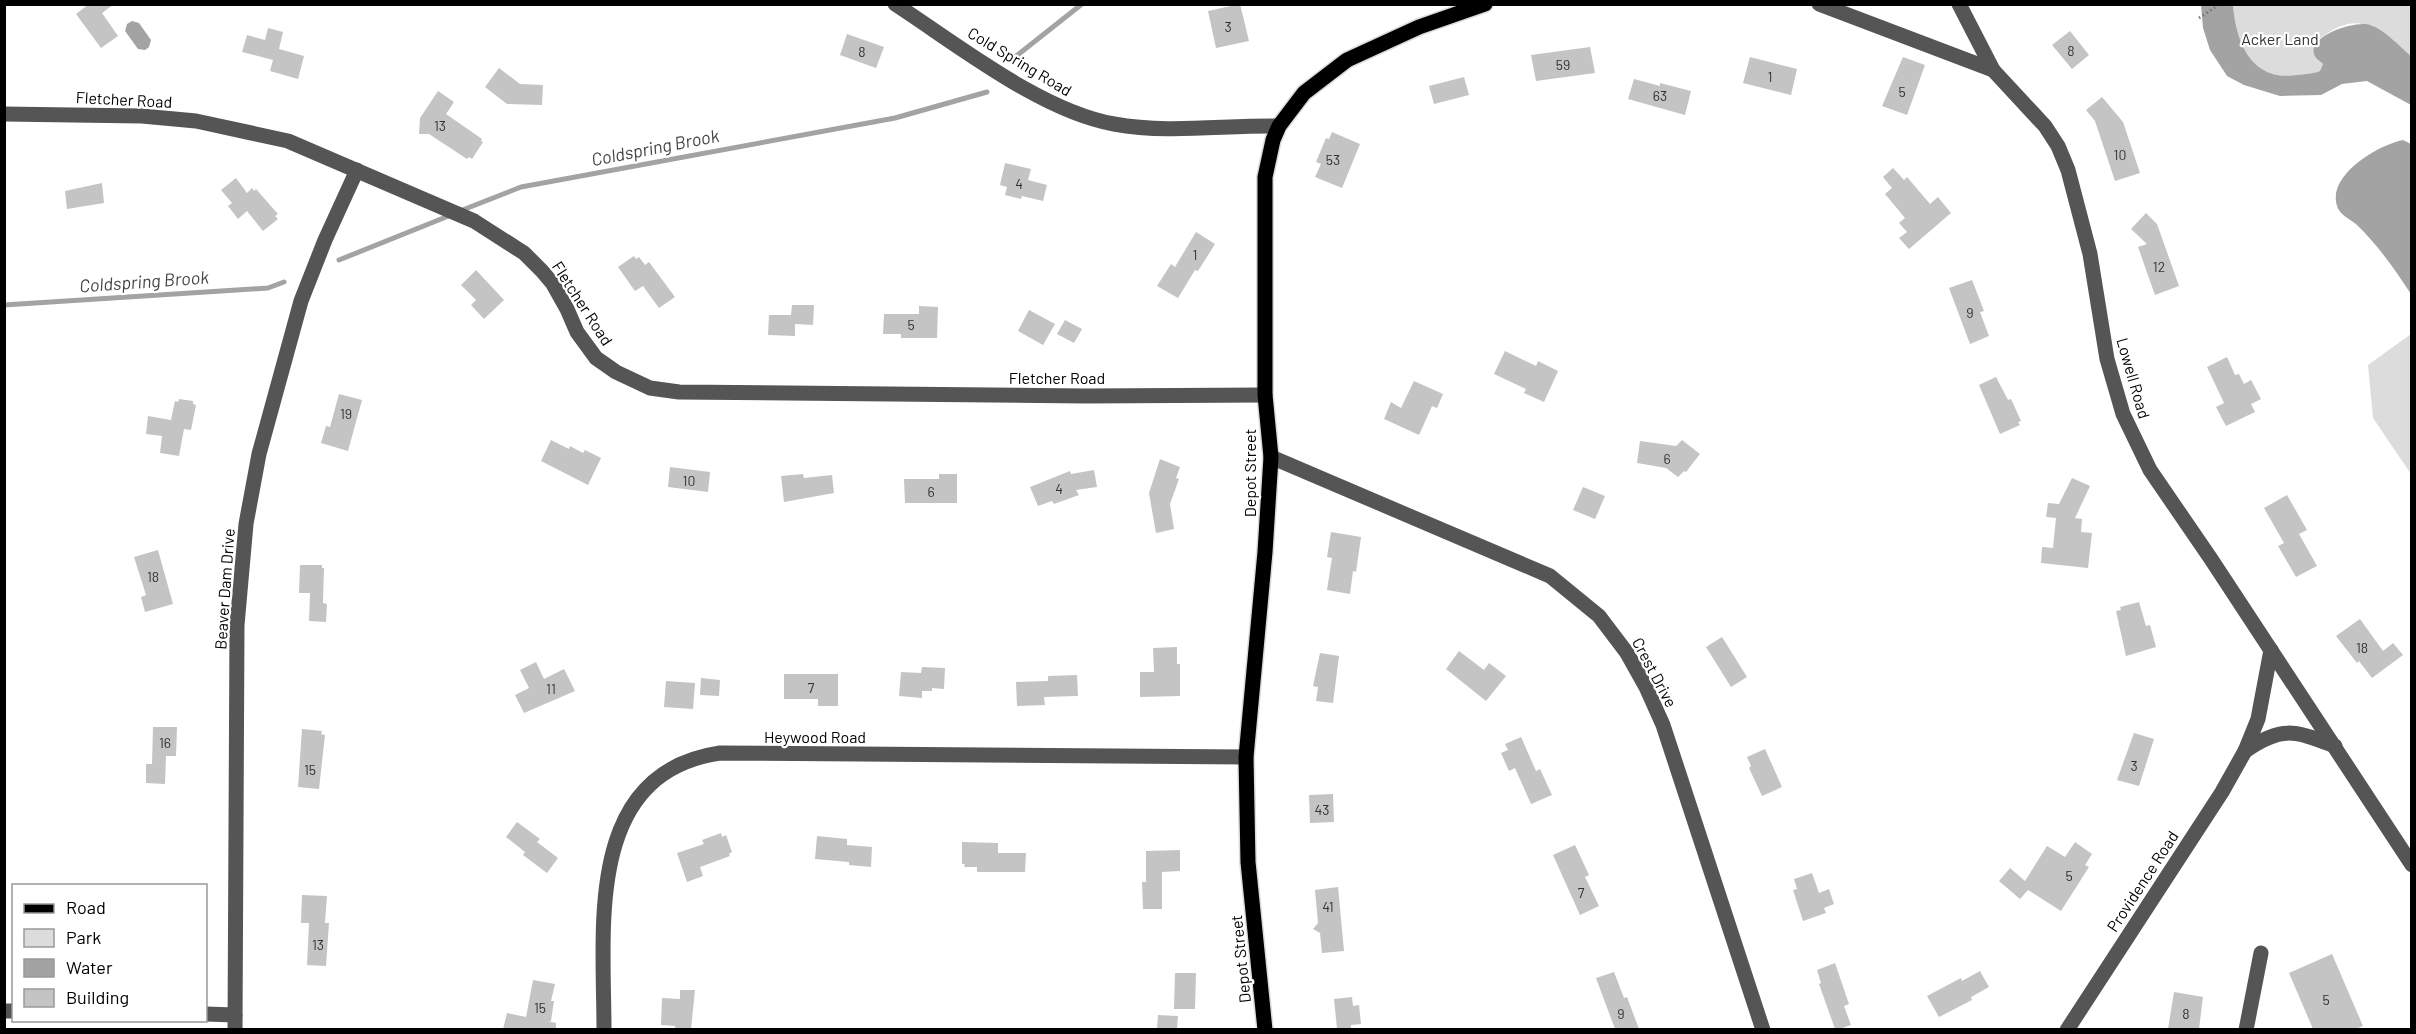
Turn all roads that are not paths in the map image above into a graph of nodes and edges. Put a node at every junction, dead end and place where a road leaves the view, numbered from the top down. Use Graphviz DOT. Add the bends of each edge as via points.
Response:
graph roads {
  1 [pos="895,4"];
  2 [pos="1485,4"];
  3 [pos="1819,4"];
  4 [pos="1959,4"];
  5 [pos="1993,70"];
  6 [pos="4,114"];
  7 [pos="1279,126"];
  8 [pos="357,170"];
  9 [pos="1265,395"];
  10 [pos="1271,457"];
  11 [pos="2271,650"];
  12 [pos="2335,746"];
  13 [pos="2245,752"];
  14 [pos="1246,757"];
  15 [pos="2412,865"];
  16 [pos="2260,953"];
  17 [pos="207,1014"];
  18 [pos="235,1022"];
  19 [pos="604,1029"];
  20 [pos="1265,1029"];
  21 [pos="1763,1029"];
  22 [pos="2067,1029"];
  23 [pos="2246,1029"];
  1 -- 7 [label="street, Cold Spring Road" via="1017,83 1065,110 1086,117 1115,124 1186,129"];
  2 -- 7 [label="main road, Depot Street" via="1419,27 1347,60 1304,93"];
  3 -- 5 [label="street, Lowell Road"];
  4 -- 5 [label="street"];
  5 -- 11 [label="street, Lowell Road" via="2045,126 2068,170 2090,254 2107,359 2123,414 2150,470"];
  6 -- 8 [label="street, Fletcher Road" via="142,116 196,121 288,141"];
  7 -- 9 [label="main road, Depot Street" via="1265,177"];
  8 -- 9 [label="street, Fletcher Road" via="474,221 524,253 553,284 577,332 596,358 650,388 679,392"];
  8 -- 18 [label="street, Beaver Dam Drive" via="301,301 259,454 246,524 237,624"];
  9 -- 10 [label="main road, Depot Street"];
  10 -- 14 [label="main road, Depot Street"];
  10 -- 21 [label="street, Crest Drive" via="1550,576 1599,616 1627,652 1663,725"];
  11 -- 12 [label="street, Lowell Road"];
  11 -- 13 [label="street, Providence Road" via="2263,701"];
  12 -- 13 [label="street, Providence Road" via="2290,732 2268,736"];
  12 -- 15 [label="street, Lowell Road"];
  13 -- 22 [label="street, Providence Road"];
  14 -- 19 [label="street, Heywood Road" via="720,753 668,769 642,791 625,818 611,855 603,915"];
  14 -- 20 [label="main road, Depot Street" via="1248,862"];
  16 -- 23 [label="street"];
  17 -- 18 [label="street"];
}
